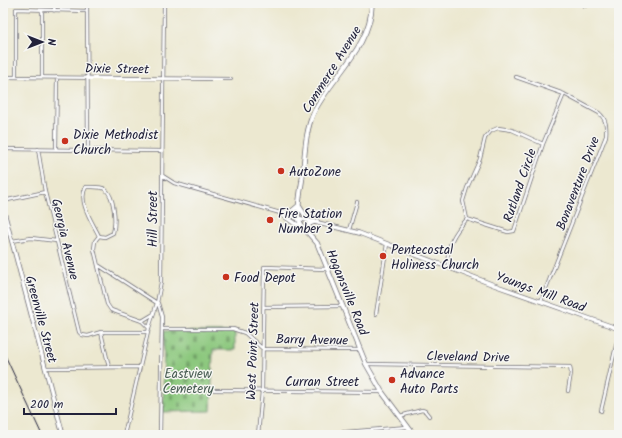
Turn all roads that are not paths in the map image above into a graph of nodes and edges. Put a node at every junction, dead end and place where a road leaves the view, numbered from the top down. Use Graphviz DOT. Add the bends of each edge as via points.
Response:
graph roads {
  1 [pos="54,3"];
  2 [pos="87,3"];
  3 [pos="164,3"];
  4 [pos="372,3"];
  5 [pos="42,11"];
  6 [pos="54,11"];
  7 [pos="87,11"];
  8 [pos="3,76"];
  9 [pos="57,76"];
  10 [pos="16,77"];
  11 [pos="42,77"];
  12 [pos="87,77"];
  13 [pos="164,78"];
  14 [pos="516,78"];
  15 [pos="231,79"];
  16 [pos="564,94"];
  17 [pos="543,144"];
  18 [pos="3,149"];
  19 [pos="38,149"];
  20 [pos="56,149"];
  21 [pos="88,150"];
  22 [pos="162,151"];
  23 [pos="162,175"];
  24 [pos="45,192"];
  25 [pos="3,201"];
  26 [pos="357,202"];
  27 [pos="299,205"];
  28 [pos="3,208"];
  29 [pos="280,213"];
  30 [pos="298,218"];
  31 [pos="467,219"];
  32 [pos="308,220"];
  33 [pos="317,221"];
  34 [pos="349,230"];
  35 [pos="308,232"];
  36 [pos="99,236"];
  37 [pos="12,241"];
  38 [pos="56,241"];
  39 [pos="387,243"];
  40 [pos="98,265"];
  41 [pos="448,266"];
  42 [pos="328,269"];
  43 [pos="541,302"];
  44 [pos="158,303"];
  45 [pos="343,306"];
  46 [pos="264,307"];
  47 [pos="376,314"];
  48 [pos="152,315"];
  49 [pos="142,320"];
  50 [pos="149,328"];
  51 [pos="162,328"];
  52 [pos="619,329"];
  53 [pos="102,332"];
  54 [pos="148,332"];
  55 [pos="619,333"];
  56 [pos="263,349"];
  57 [pos="360,350"];
  58 [pos="366,364"];
  59 [pos="109,367"];
  60 [pos="140,367"];
  61 [pos="45,368"];
  62 [pos="214,390"];
  63 [pos="262,391"];
  64 [pos="568,391"];
  65 [pos="382,392"];
  66 [pos="601,411"];
  67 [pos="400,416"];
  68 [pos="429,416"];
  69 [pos="408,427"];
  70 [pos="333,433"];
  71 [pos="63,435"];
  72 [pos="124,435"];
  73 [pos="160,435"];
  74 [pos="258,435"];
  75 [pos="414,435"];
  1 -- 6 [label="street"];
  2 -- 7 [label="street"];
  3 -- 13 [label="street, Hill Street"];
  4 -- 27 [label="main road, Commerce Avenue" via="364,38 310,121"];
  5 -- 6 [label="street"];
  5 -- 10 [label="street" via="16,9"];
  5 -- 11 [label="street"];
  6 -- 7 [label="street"];
  7 -- 12 [label="street"];
  8 -- 10 [label="street, Dixie Street"];
  9 -- 11 [label="street, Dixie Street"];
  9 -- 12 [label="street, Dixie Street"];
  9 -- 20 [label="street"];
  10 -- 11 [label="street, Dixie Street"];
  12 -- 13 [label="street, Dixie Street"];
  12 -- 21 [label="street"];
  13 -- 15 [label="street, Dixie Street"];
  13 -- 22 [label="street, Hill Street"];
  14 -- 16 [label="street, Bonaventure Drive"];
  16 -- 17 [label="street, Rutland Circle"];
  16 -- 43 [label="street, Bonaventure Drive" via="599,113 605,121 607,131"];
  17 -- 31 [label="street, Rutland Circle" via="514,231 508,232"];
  17 -- 31 [label="street, Rutland Circle" via="512,130 498,128 491,131 485,138 480,159 466,188 464,201"];
  18 -- 19 [label="street"];
  19 -- 20 [label="street"];
  19 -- 24 [label="street, Georgia Avenue"];
  20 -- 21 [label="street"];
  21 -- 22 [label="street"];
  22 -- 23 [label="street, Hill Street"];
  23 -- 29 [label="street" via="174,184"];
  23 -- 44 [label="street, Hill Street" via="162,260"];
  24 -- 25 [label="street"];
  24 -- 38 [label="street, Georgia Avenue"];
  26 -- 34 [label="street"];
  27 -- 29 [label="main road" via="292,211"];
  27 -- 30 [label="main road, Commerce Avenue"];
  27 -- 32 [label="main road"];
  28 -- 37 [label="street, Greenville Street"];
  29 -- 30 [label="street"];
  29 -- 35 [label="main road"];
  30 -- 32 [label="street, Youngs Mill Road"];
  30 -- 35 [label="main road, Hogansville Road"];
  31 -- 41 [label="street" via="454,233 448,251"];
  32 -- 33 [label="street, Youngs Mill Road"];
  33 -- 34 [label="street, Youngs Mill Road"];
  33 -- 35 [label="main road" via="309,224"];
  34 -- 39 [label="street, Youngs Mill Road"];
  35 -- 42 [label="main road, Hogansville Road" via="317,243"];
  36 -- 36 [label="street" via="83,198 86,187 104,188 112,200 113,233 105,237"];
  36 -- 40 [label="street" via="94,249"];
  37 -- 38 [label="street" via="31,238"];
  37 -- 61 [label="street, Greenville Street"];
  38 -- 53 [label="street, Georgia Avenue" via="79,332 88,336"];
  39 -- 41 [label="street, Youngs Mill Road"];
  39 -- 47 [label="street"];
  40 -- 44 [label="street"];
  40 -- 49 [label="street" via="107,304 111,310"];
  41 -- 43 [label="street, Youngs Mill Road"];
  42 -- 45 [label="main road, Hogansville Road"];
  42 -- 46 [label="street, West Point Street" via="264,267"];
  43 -- 52 [label="street, Youngs Mill Road"];
  44 -- 48 [label="street"];
  44 -- 51 [label="street, Hill Street"];
  45 -- 46 [label="street"];
  45 -- 57 [label="main road, Hogansville Road"];
  46 -- 56 [label="street, West Point Street"];
  48 -- 49 [label="street"];
  48 -- 50 [label="street"];
  49 -- 50 [label="street"];
  50 -- 54 [label="street"];
  51 -- 56 [label="street" via="233,329 246,333"];
  51 -- 73 [label="street, Hill Street"];
  53 -- 54 [label="street"];
  53 -- 59 [label="street"];
  54 -- 60 [label="street"];
  55 -- 66 [label="street"];
  56 -- 57 [label="street, Barry Avenue"];
  56 -- 63 [label="street, West Point Street"];
  57 -- 58 [label="main road, Hogansville Road"];
  58 -- 64 [label="street, Cleveland Drive" via="570,367"];
  58 -- 65 [label="main road, Hogansville Road"];
  59 -- 60 [label="street"];
  59 -- 61 [label="street"];
  60 -- 72 [label="street"];
  61 -- 71 [label="street, Greenville Street"];
  62 -- 63 [label="street, Curran Street"];
  63 -- 65 [label="street, Curran Street"];
  63 -- 74 [label="street, West Point Street"];
  65 -- 67 [label="main road, Hogansville Road"];
  67 -- 68 [label="street" via="422,410"];
  67 -- 69 [label="main road, Hogansville Road"];
  69 -- 70 [label="street"];
  69 -- 75 [label="main road, Hogansville Road"];
}
